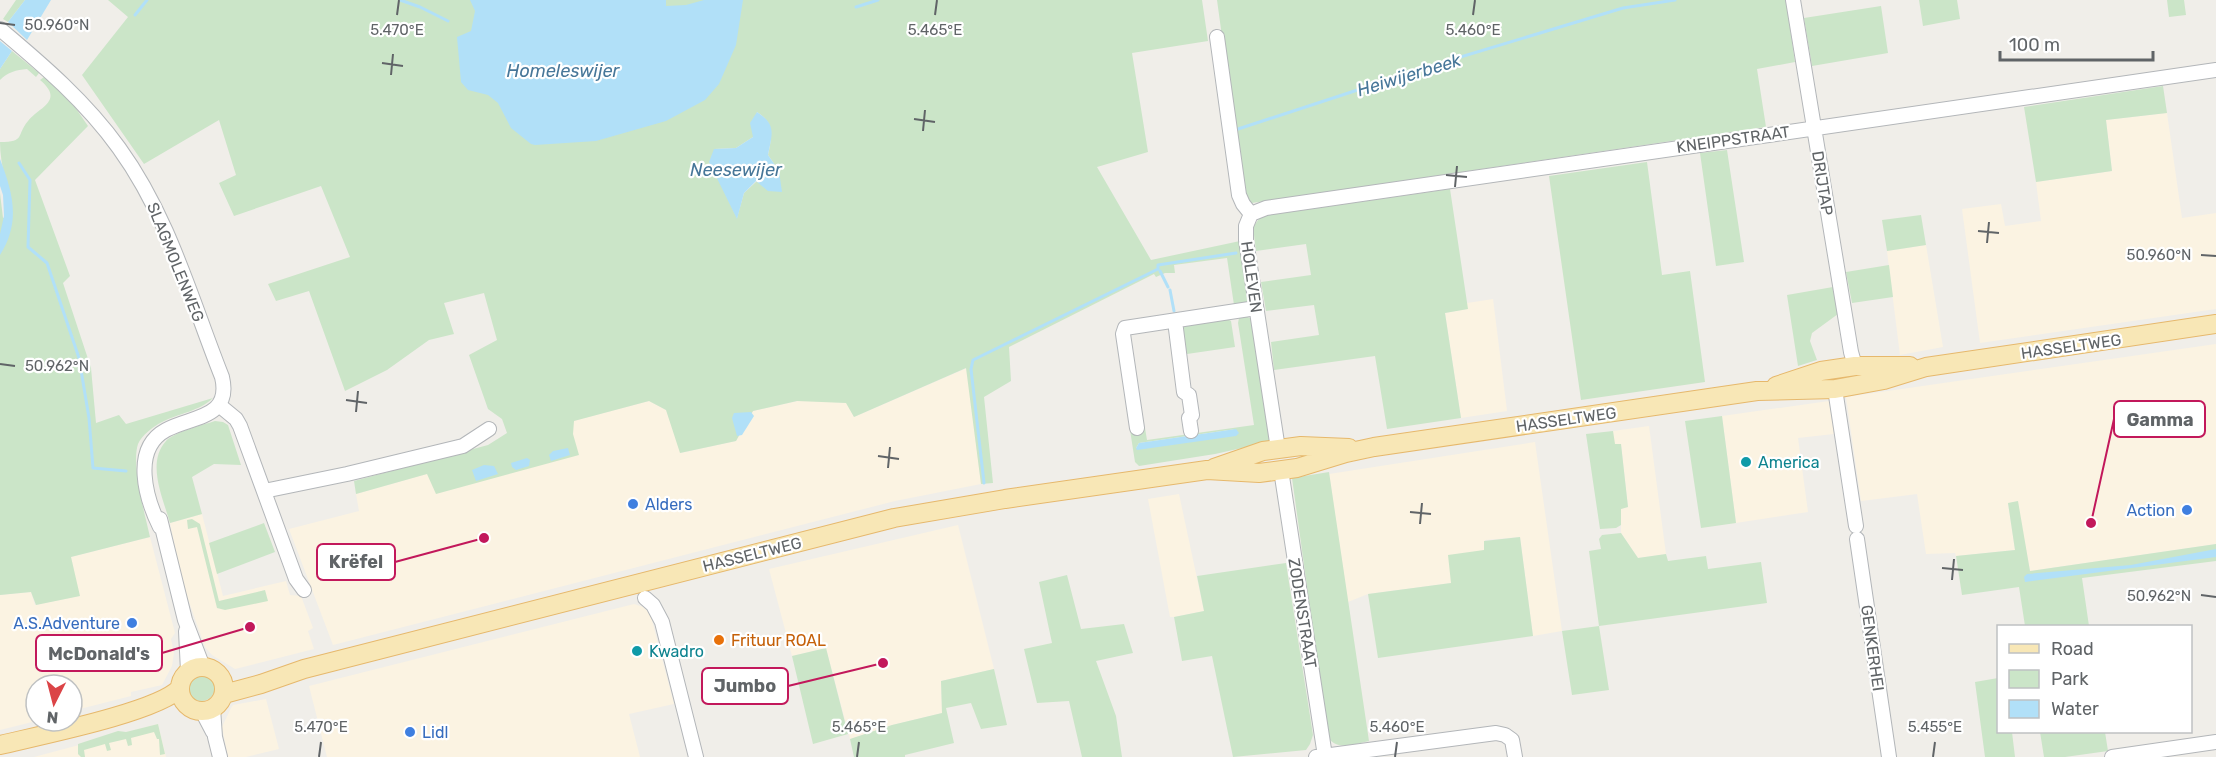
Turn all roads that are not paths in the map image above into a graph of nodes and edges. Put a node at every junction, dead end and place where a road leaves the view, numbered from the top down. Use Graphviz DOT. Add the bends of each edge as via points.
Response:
graph roads {
  1 [pos="1793,0"];
  2 [pos="0,29"];
  3 [pos="1217,37"];
  4 [pos="2216,70"];
  5 [pos="1813,127"];
  6 [pos="1251,214"];
  7 [pos="1256,308"];
  8 [pos="1175,321"];
  9 [pos="2216,324"];
  10 [pos="1855,366"];
  11 [pos="1926,367"];
  12 [pos="1829,370"];
  13 [pos="1859,385"];
  14 [pos="1835,389"];
  15 [pos="1757,392"];
  16 [pos="219,405"];
  17 [pos="1137,428"];
  18 [pos="489,429"];
  19 [pos="1191,431"];
  20 [pos="1374,447"];
  21 [pos="1278,449"];
  22 [pos="1207,470"];
  23 [pos="1281,470"];
  24 [pos="264,491"];
  25 [pos="304,590"];
  26 [pos="645,598"];
  27 [pos="196,669"];
  28 [pos="204,697"];
  29 [pos="2216,742"];
  30 [pos="0,746"];
  31 [pos="1398,752"];
  32 [pos="1321,756"];
  33 [pos="220,757"];
  34 [pos="696,757"];
  35 [pos="1515,757"];
  36 [pos="1889,757"];
  37 [pos="2112,757"];
  1 -- 5 [label="street, DRIJTAP"];
  2 -- 16 [label="street, SLAGMOLENWEG" via="78,98 120,148 144,187 174,247 222,377 225,387"];
  3 -- 6 [label="street" via="1239,195"];
  4 -- 5 [label="street, KNEIPPSTRAAT"];
  5 -- 6 [label="street, KNEIPPSTRAAT" via="1266,208"];
  5 -- 10 [label="street, DRIJTAP"];
  6 -- 7 [label="street, HOLEVEN" via="1246,240"];
  7 -- 8 [label="street"];
  7 -- 21 [label="street, HOLEVEN"];
  8 -- 17 [label="street" via="1125,328"];
  8 -- 19 [label="street" via="1184,392 1190,395"];
  9 -- 11 [label="main road, HASSELTWEG"];
  10 -- 11 [label="main road, HASSELTWEG"];
  10 -- 12 [label="main road, HASSELTWEG"];
  10 -- 13 [label="main road" via="1863,374"];
  11 -- 13 [label="main road, HASSELTWEG"];
  12 -- 14 [label="main road" via="1827,381"];
  12 -- 15 [label="main road, HASSELTWEG"];
  13 -- 14 [label="main road, HASSELTWEG"];
  14 -- 15 [label="main road, HASSELTWEG"];
  14 -- 36 [label="street, GENKERHEI"];
  15 -- 20 [label="main road, HASSELTWEG"];
  16 -- 24 [label="street" via="240,426"];
  16 -- 27 [label="street" via="199,418 165,430 152,441 146,456 148,496 160,527"];
  18 -- 24 [label="street" via="463,446"];
  20 -- 21 [label="main road, HASSELTWEG"];
  20 -- 23 [label="main road, HASSELTWEG"];
  21 -- 22 [label="main road, HASSELTWEG"];
  21 -- 23 [label="main road" via="1271,454 1270,461"];
  22 -- 23 [label="main road, HASSELTWEG"];
  22 -- 28 [label="main road, HASSELTWEG" via="894,518"];
  23 -- 32 [label="street, ZODENSTRAAT"];
  24 -- 25 [label="street" via="296,579"];
  26 -- 34 [label="street" via="662,621"];
  27 -- 28 [label="main road" via="184,676"];
  27 -- 28 [label="main road" via="210,668"];
  28 -- 30 [label="main road, HASSELTWEG" via="165,699"];
  28 -- 33 [label="street"];
  29 -- 37 [label="street"];
  31 -- 32 [label="street"];
  31 -- 35 [label="street" via="1496,733 1512,740"];
}
